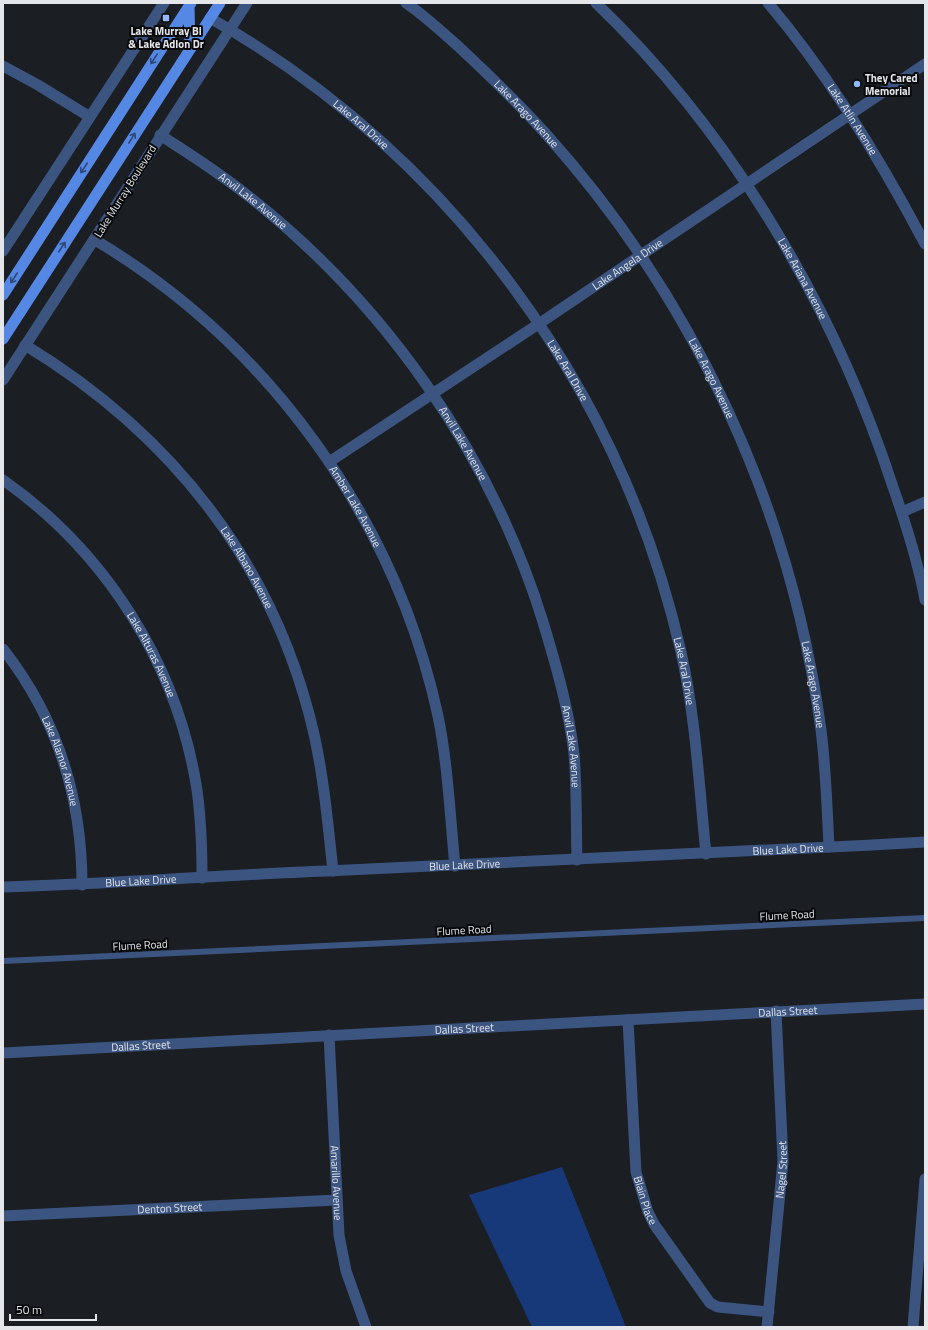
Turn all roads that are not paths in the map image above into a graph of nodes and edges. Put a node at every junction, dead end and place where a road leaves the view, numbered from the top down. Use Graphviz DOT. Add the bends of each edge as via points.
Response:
graph roads {
  1 [pos="164,3"];
  2 [pos="210,3"];
  3 [pos="220,3"];
  4 [pos="247,3"];
  5 [pos="406,3"];
  6 [pos="596,3"];
  7 [pos="768,3"];
  8 [pos="189,4"];
  9 [pos="210,18"];
  10 [pos="230,29"];
  11 [pos="190,49"];
  12 [pos="925,64"];
  13 [pos="3,66"];
  14 [pos="849,114"];
  15 [pos="90,117"];
  16 [pos="160,135"];
  17 [pos="746,184"];
  18 [pos="95,240"];
  19 [pos="925,244"];
  20 [pos="3,251"];
  21 [pos="641,255"];
  22 [pos="3,295"];
  23 [pos="540,323"];
  24 [pos="3,339"];
  25 [pos="25,345"];
  26 [pos="3,380"];
  27 [pos="432,393"];
  28 [pos="329,462"];
  29 [pos="3,480"];
  30 [pos="925,502"];
  31 [pos="902,512"];
  32 [pos="925,600"];
  33 [pos="3,649"];
  34 [pos="925,842"];
  35 [pos="829,847"];
  36 [pos="706,854"];
  37 [pos="578,860"];
  38 [pos="455,866"];
  39 [pos="333,870"];
  40 [pos="202,878"];
  41 [pos="82,885"];
  42 [pos="3,887"];
  43 [pos="925,918"];
  44 [pos="3,961"];
  45 [pos="925,1004"];
  46 [pos="776,1011"];
  47 [pos="628,1020"];
  48 [pos="328,1035"];
  49 [pos="3,1053"];
  50 [pos="925,1179"];
  51 [pos="337,1200"];
  52 [pos="3,1216"];
  53 [pos="769,1312"];
  54 [pos="366,1327"];
  55 [pos="767,1327"];
  56 [pos="913,1327"];
  1 -- 15 [label="street"];
  2 -- 9 [label="main road"];
  3 -- 9 [label="main road, Lake Murray Boulevard"];
  4 -- 10 [label="street, Lake Murray Boulevard"];
  5 -- 21 [label="street, Lake Arago Avenue" via="470,58 532,119 589,184"];
  6 -- 17 [label="street, Lake Ariana Avenue" via="648,57 682,98"];
  7 -- 14 [label="street, Lake Atlin Avenue"];
  8 -- 11 [label="main road"];
  8 -- 22 [label="main road, one-way"];
  9 -- 10 [label="street, Lake Aral Drive"];
  9 -- 11 [label="main road, Lake Murray Boulevard"];
  10 -- 16 [label="street, Lake Murray Boulevard"];
  10 -- 23 [label="street, Lake Aral Drive" via="317,88 396,154 469,230"];
  24 -- 11 [label="main road, Lake Murray Boulevard, one-way"];
  12 -- 14 [label="street, Lake Angela Drive"];
  13 -- 15 [label="street"];
  14 -- 17 [label="street, Lake Angela Drive"];
  14 -- 19 [label="street, Lake Atlin Avenue" via="901,198"];
  15 -- 20 [label="street"];
  16 -- 18 [label="street, Lake Murray Boulevard"];
  16 -- 27 [label="street, Anvil Lake Avenue" via="233,184 312,251 378,322"];
  17 -- 21 [label="street, Lake Angela Drive"];
  17 -- 31 [label="street, Lake Ariana Avenue" via="793,262 833,338 872,426"];
  18 -- 25 [label="street, Lake Murray Boulevard"];
  18 -- 28 [label="street, Amber Lake Avenue" via="169,291 221,336 299,420"];
  21 -- 23 [label="street, Lake Angela Drive"];
  21 -- 35 [label="street, Lake Arago Avenue" via="706,365 746,449 773,523 800,614 814,689 824,762"];
  23 -- 27 [label="street, Lake Angela Drive"];
  23 -- 36 [label="street, Lake Aral Drive" via="600,426 633,499 660,574 689,689 696,735"];
  25 -- 26 [label="street, Lake Murray Boulevard"];
  25 -- 39 [label="street, Lake Albano Avenue" via="90,388 148,438 204,501 243,558 281,632 306,704 320,766"];
  27 -- 28 [label="street, Lake Angela Drive"];
  27 -- 37 [label="street, Anvil Lake Avenue" via="492,494 538,605 557,671 574,755"];
  28 -- 38 [label="street, Amber Lake Avenue" via="382,555 420,650 444,748"];
  29 -- 40 [label="street, Lake Alturas Avenue" via="48,516 88,556 122,601 151,650 175,704 191,761 200,819"];
  30 -- 31 [label="street"];
  31 -- 32 [label="street, Lake Ariana Avenue"];
  33 -- 41 [label="street, Lake Alamor Avenue" via="39,703 64,761 77,815"];
  34 -- 35 [label="street, Blue Lake Drive"];
  35 -- 36 [label="street, Blue Lake Drive"];
  36 -- 37 [label="street, Blue Lake Drive"];
  37 -- 38 [label="street, Blue Lake Drive"];
  38 -- 39 [label="street, Blue Lake Drive"];
  39 -- 40 [label="street, Blue Lake Drive"];
  40 -- 41 [label="street, Blue Lake Drive"];
  41 -- 42 [label="street, Blue Lake Drive"];
  43 -- 44 [label="lane, Flume Road"];
  45 -- 46 [label="street, Dallas Street"];
  46 -- 47 [label="street, Dallas Street"];
  46 -- 53 [label="street, Nagel Street" via="783,1161"];
  47 -- 48 [label="street, Dallas Street"];
  47 -- 53 [label="street, Blain Place" via="636,1172 648,1212 710,1303"];
  48 -- 49 [label="street, Dallas Street"];
  48 -- 51 [label="street, Amarillo Avenue"];
  50 -- 56 [label="street"];
  51 -- 52 [label="street, Denton Street"];
  51 -- 54 [label="street, Amarillo Avenue" via="339,1234 346,1271"];
  53 -- 55 [label="street, Nagel Street"];
}
